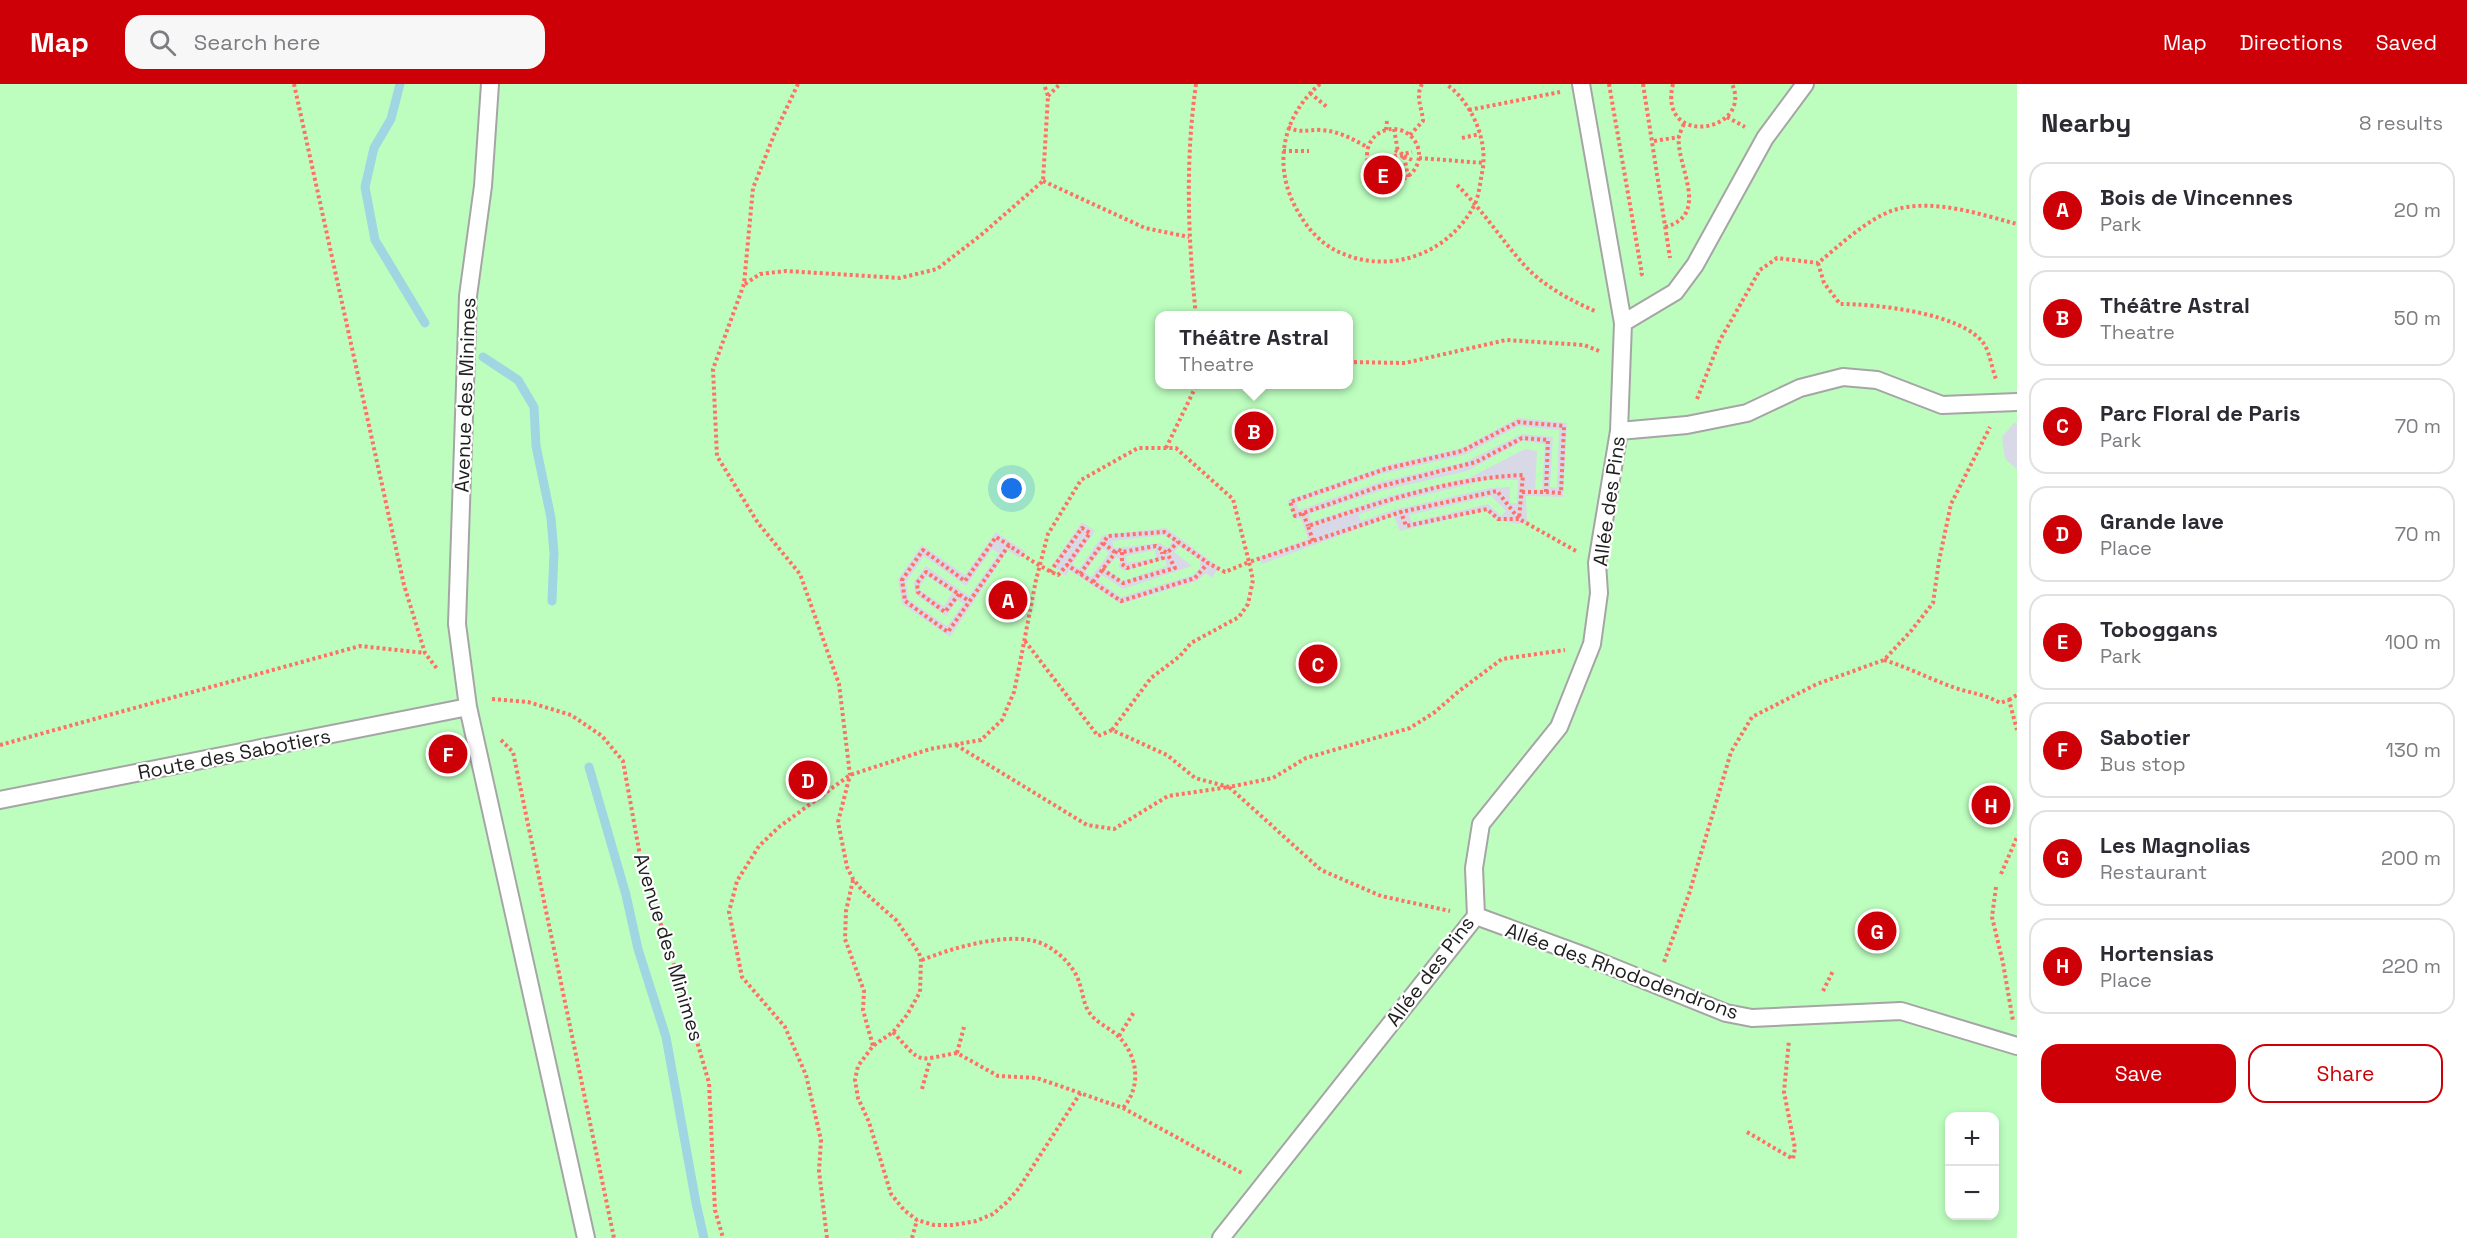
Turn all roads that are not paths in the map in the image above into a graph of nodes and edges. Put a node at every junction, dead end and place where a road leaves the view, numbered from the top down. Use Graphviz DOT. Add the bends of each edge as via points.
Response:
graph roads {
  1 [pos="490,84"];
  2 [pos="1805,84"];
  3 [pos="1582,86"];
  4 [pos="1623,323"];
  5 [pos="2010,402"];
  6 [pos="1619,431"];
  7 [pos="468,707"];
  8 [pos="0,800"];
  9 [pos="1476,916"];
  10 [pos="2016,1045"];
  11 [pos="586,1238"];
  12 [pos="1221,1238"];
  1 -- 7 [label="lane, Avenue des Minimes" via="483,186 468,307 457,624"];
  2 -- 4 [label="lane" via="1765,138 1695,265 1675,292"];
  3 -- 4 [label="lane, Allée des Pins"];
  4 -- 6 [label="lane, Allée des Pins"];
  5 -- 6 [label="lane" via="1942,405 1877,380 1843,377 1800,388 1747,413 1687,425"];
  6 -- 9 [label="lane, Allée des Pins" via="1597,563 1599,593 1592,644 1559,727 1481,824 1474,868"];
  7 -- 8 [label="lane, Route des Sabotiers"];
  7 -- 11 [label="lane, Avenue des Minimes"];
  9 -- 10 [label="lane, Allée des Rhododendrons" via="1726,1013 1752,1018 1901,1011"];
  9 -- 12 [label="lane, Allée des Pins"];
}
